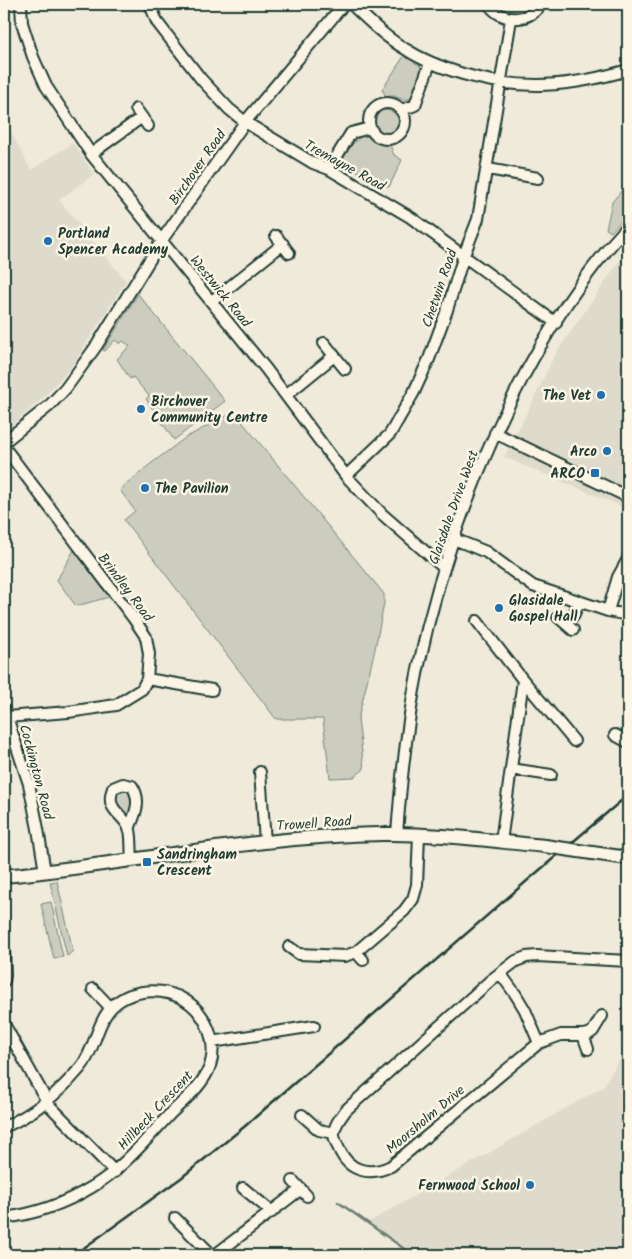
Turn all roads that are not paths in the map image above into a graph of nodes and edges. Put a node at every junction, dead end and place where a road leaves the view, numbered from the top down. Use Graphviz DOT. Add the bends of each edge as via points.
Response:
graph roads {
  1 [pos="21,4"];
  2 [pos="150,4"];
  3 [pos="344,4"];
  4 [pos="351,4"];
  5 [pos="489,4"];
  6 [pos="541,4"];
  7 [pos="511,19"];
  8 [pos="430,63"];
  9 [pos="628,70"];
  10 [pos="500,83"];
  11 [pos="402,110"];
  12 [pos="245,122"];
  13 [pos="148,126"];
  14 [pos="370,128"];
  15 [pos="91,154"];
  16 [pos="488,168"];
  17 [pos="329,169"];
  18 [pos="538,179"];
  19 [pos="628,226"];
  20 [pos="162,240"];
  21 [pos="283,244"];
  22 [pos="464,255"];
  23 [pos="212,301"];
  24 [pos="556,323"];
  25 [pos="324,343"];
  26 [pos="334,356"];
  27 [pos="345,369"];
  28 [pos="286,395"];
  29 [pos="495,433"];
  30 [pos="4,442"];
  31 [pos="4,447"];
  32 [pos="346,476"];
  33 [pos="628,497"];
  34 [pos="454,539"];
  35 [pos="628,559"];
  36 [pos="444,568"];
  37 [pos="579,601"];
  38 [pos="608,611"];
  39 [pos="628,615"];
  40 [pos="558,617"];
  41 [pos="477,621"];
  42 [pos="147,679"];
  43 [pos="523,680"];
  44 [pos="212,690"];
  45 [pos="6,714"];
  46 [pos="615,735"];
  47 [pos="628,739"];
  48 [pos="574,741"];
  49 [pos="511,769"];
  50 [pos="260,772"];
  51 [pos="551,775"];
  52 [pos="130,830"];
  53 [pos="397,834"];
  54 [pos="419,835"];
  55 [pos="266,842"];
  56 [pos="501,842"];
  57 [pos="628,858"];
  58 [pos="132,859"];
  59 [pos="45,872"];
  60 [pos="4,876"];
  61 [pos="289,948"];
  62 [pos="4,952"];
  63 [pos="356,952"];
  64 [pos="363,960"];
  65 [pos="628,961"];
  66 [pos="500,973"];
  67 [pos="4,982"];
  68 [pos="93,989"];
  69 [pos="111,1008"];
  70 [pos="602,1016"];
  71 [pos="4,1024"];
  72 [pos="308,1029"];
  73 [pos="583,1035"];
  74 [pos="212,1042"];
  75 [pos="539,1043"];
  76 [pos="588,1049"];
  77 [pos="46,1102"];
  78 [pos="302,1114"];
  79 [pos="4,1127"];
  80 [pos="334,1133"];
  81 [pos="115,1172"];
  82 [pos="293,1181"];
  83 [pos="243,1188"];
  84 [pos="272,1212"];
  85 [pos="4,1218"];
  86 [pos="175,1218"];
  87 [pos="214,1255"];
  1 -- 15 [label="street, Westwick Road" via="22,23 43,79"];
  2 -- 12 [label="street, Tremayne Road" via="157,22 201,79"];
  3 -- 12 [label="street, Birchover Road"];
  4 -- 8 [label="street" via="395,42"];
  5 -- 7 [label="street"];
  6 -- 7 [label="street" via="532,14"];
  7 -- 10 [label="street, Chetwin Road"];
  8 -- 10 [label="street"];
  8 -- 11 [label="street" via="415,105"];
  9 -- 10 [label="street" via="573,83 530,86"];
  10 -- 16 [label="street, Chetwin Road"];
  11 -- 14 [label="street" via="394,103 382,103 371,112"];
  11 -- 14 [label="street" via="405,126 395,137 383,139"];
  12 -- 17 [label="street, Tremayne Road" via="313,163"];
  12 -- 20 [label="street, Birchover Road"];
  13 -- 15 [label="street" via="139,113"];
  14 -- 17 [label="street" via="351,134"];
  15 -- 20 [label="street, Westwick Road"];
  16 -- 18 [label="street"];
  16 -- 22 [label="street, Chetwin Road" via="478,218"];
  17 -- 22 [label="street, Tremayne Road" via="410,217"];
  19 -- 24 [label="street, Glaisdale Drive West" via="585,279"];
  20 -- 23 [label="street, Westwick Road"];
  20 -- 30 [label="street, Birchover Road" via="97,345 66,388"];
  21 -- 23 [label="street"];
  22 -- 24 [label="street, Tremayne Road"];
  22 -- 32 [label="street, Chetwin Road" via="447,310 414,392 390,434"];
  23 -- 28 [label="street, Westwick Road"];
  24 -- 29 [label="street, Glaisdale Drive West"];
  25 -- 26 [label="street"];
  26 -- 27 [label="street"];
  26 -- 28 [label="street"];
  28 -- 32 [label="street, Westwick Road"];
  29 -- 33 [label="street"];
  29 -- 34 [label="street, Glaisdale Drive West"];
  31 -- 42 [label="street, Brindley Road" via="146,636"];
  32 -- 36 [label="street, Westwick Road" via="382,514"];
  34 -- 36 [label="street, Glaisdale Drive West"];
  34 -- 37 [label="street" via="486,552 533,586"];
  35 -- 38 [label="street" via="618,577"];
  36 -- 53 [label="street, Glaisdale Drive West" via="418,669 403,766"];
  37 -- 38 [label="street"];
  37 -- 40 [label="street" via="570,627"];
  38 -- 39 [label="street"];
  41 -- 43 [label="street"];
  42 -- 44 [label="street"];
  42 -- 45 [label="street" via="142,689 116,705 68,712"];
  43 -- 48 [label="street"];
  43 -- 49 [label="street"];
  45 -- 59 [label="street, Cockington Road" via="29,784"];
  46 -- 47 [label="street"];
  49 -- 51 [label="street"];
  49 -- 56 [label="street"];
  50 -- 55 [label="street"];
  52 -- 58 [label="street"];
  53 -- 54 [label="main road, Trowell Road"];
  53 -- 55 [label="main road, Trowell Road"];
  54 -- 56 [label="main road, Trowell Road"];
  54 -- 63 [label="street" via="417,885 413,899 404,911"];
  55 -- 58 [label="main road, Trowell Road"];
  56 -- 57 [label="main road, Trowell Road, bridge"];
  58 -- 59 [label="main road, Trowell Road"];
  59 -- 60 [label="main road, Trowell Road"];
  61 -- 63 [label="street" via="299,954 309,951 338,957"];
  62 -- 67 [label="street"];
  63 -- 64 [label="street"];
  65 -- 66 [label="street" via="533,956 516,961"];
  66 -- 75 [label="street" via="516,995"];
  66 -- 80 [label="street" via="346,1110"];
  68 -- 69 [label="street"];
  69 -- 74 [label="street, Hillbeck Crescent" via="131,994 166,992 186,1001 200,1013"];
  69 -- 77 [label="street, Hillbeck Crescent" via="86,1060"];
  70 -- 73 [label="street" via="593,1031"];
  71 -- 77 [label="street"];
  72 -- 74 [label="street"];
  73 -- 75 [label="street, Moorsholm Drive" via="561,1035"];
  73 -- 76 [label="street"];
  74 -- 81 [label="street, Hillbeck Crescent" via="212,1058 203,1080"];
  75 -- 80 [label="street, Moorsholm Drive" via="386,1169 369,1172 352,1167 342,1156"];
  77 -- 79 [label="street, Hillbeck Crescent"];
  77 -- 81 [label="street"];
  78 -- 80 [label="street" via="319,1130"];
  81 -- 85 [label="street, Hillbeck Crescent" via="59,1205"];
  82 -- 84 [label="street" via="304,1192"];
  83 -- 84 [label="street"];
  84 -- 87 [label="street"];
  86 -- 87 [label="street"];
}
